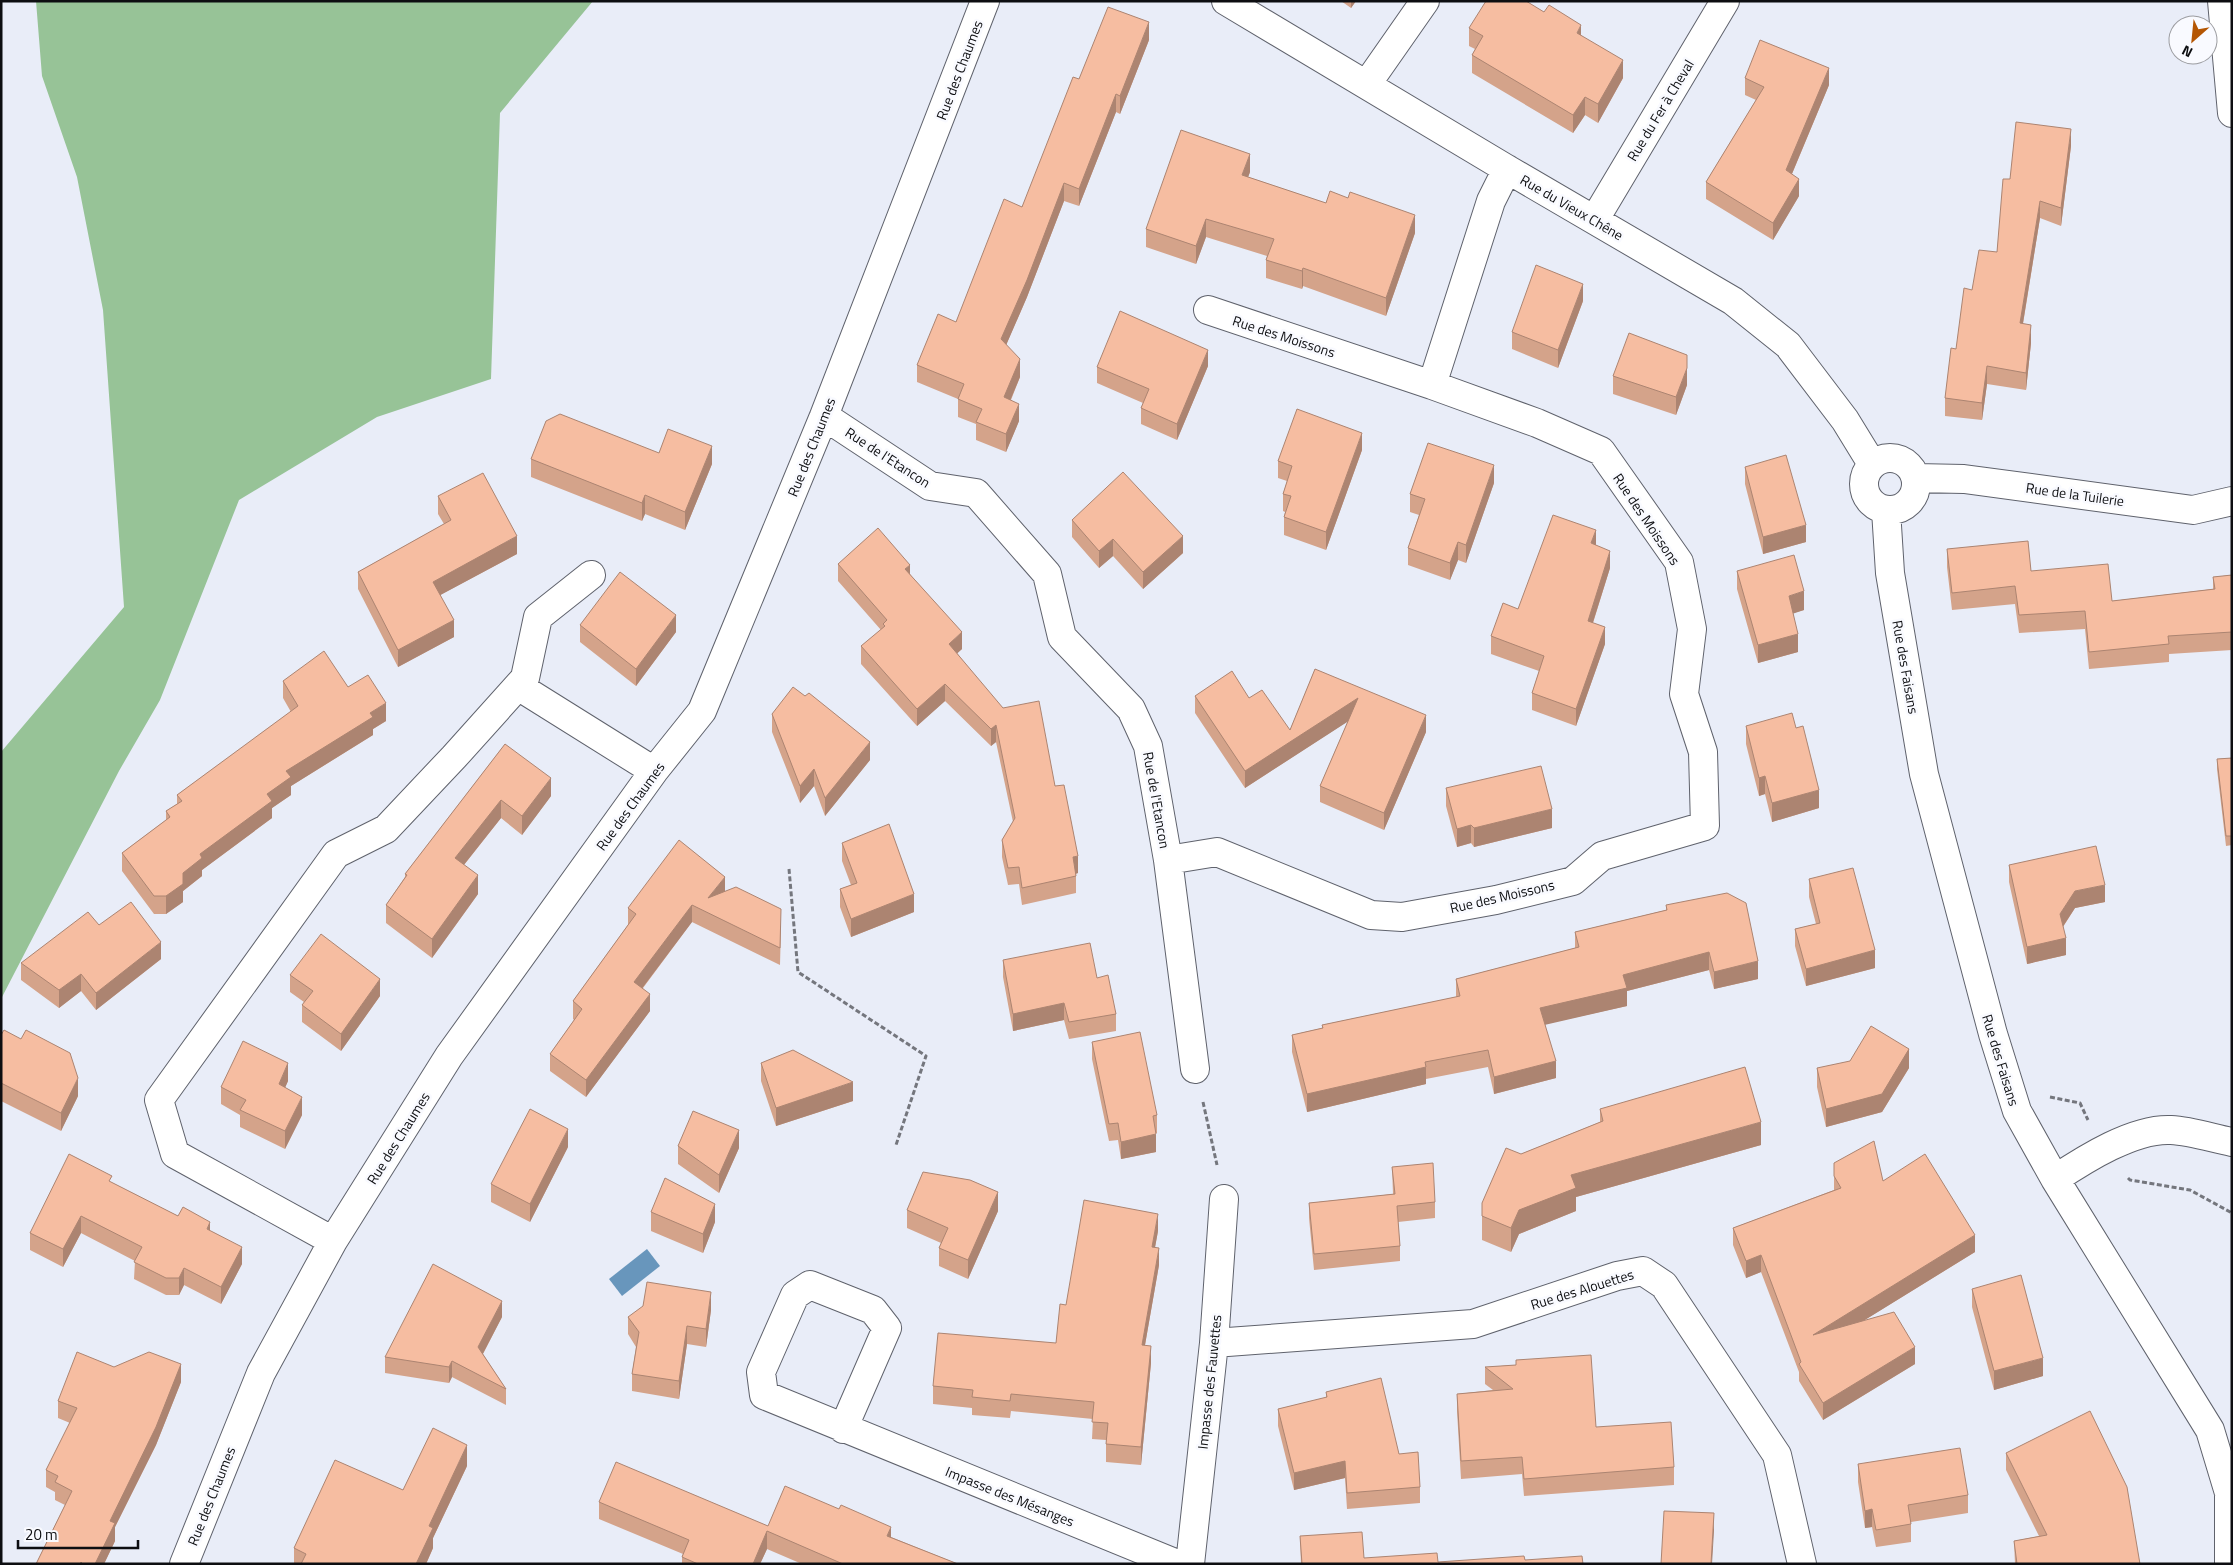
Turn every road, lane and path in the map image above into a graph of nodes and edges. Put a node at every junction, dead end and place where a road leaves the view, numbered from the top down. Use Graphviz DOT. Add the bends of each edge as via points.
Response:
graph roads {
  1 [pos="985,1"];
  2 [pos="1226,1"];
  3 [pos="1425,1"];
  4 [pos="1725,1"];
  5 [pos="2222,1"];
  6 [pos="1367,84"];
  7 [pos="2232,113"];
  8 [pos="1506,169"];
  9 [pos="1595,220"];
  10 [pos="1208,310"];
  11 [pos="1432,385"];
  12 [pos="824,416"];
  13 [pos="1872,464"];
  14 [pos="1916,478"];
  15 [pos="2232,501"];
  16 [pos="1886,510"];
  17 [pos="591,575"];
  18 [pos="518,686"];
  19 [pos="654,771"];
  20 [pos="1168,860"];
  21 [pos="789,869"];
  22 [pos="1195,1069"];
  23 [pos="2010,1088"];
  24 [pos="2232,1142"];
  25 [pos="896,1145"];
  26 [pos="2103,1152"];
  27 [pos="2055,1179"];
  28 [pos="1224,1199"];
  29 [pos="2232,1213"];
  30 [pos="334,1241"];
  31 [pos="1214,1344"];
  32 [pos="844,1429"];
  33 [pos="184,1564"];
  34 [pos="1177,1564"];
  35 [pos="1190,1564"];
  36 [pos="1802,1564"];
  37 [pos="2229,1564"];
  1 -- 12 [label="street, Rue des Chaumes"];
  2 -- 6 [label="street, Rue du Vieux Chêne"];
  3 -- 6 [label="street"];
  4 -- 9 [label="street, Rue du Fer à Cheval"];
  5 -- 7 [label="street"];
  6 -- 8 [label="street, Rue du Vieux Chêne"];
  8 -- 9 [label="street, Rue du Vieux Chêne"];
  8 -- 11 [label="street" via="1491,201"];
  9 -- 13 [label="street, Rue du Vieux Chêne" via="1733,301 1788,345 1845,420"];
  10 -- 11 [label="street, Rue des Moissons"];
  11 -- 20 [label="street, Rue des Moissons" via="1537,423 1602,451 1679,562 1692,629 1684,694 1703,752 1705,826 1602,856 1573,880 1496,900 1402,917 1371,915 1217,852"];
  12 -- 19 [label="street, Rue des Chaumes" via="702,711"];
  12 -- 20 [label="street, Rue de l'Etancon" via="930,486 976,493 1047,574 1062,637 1131,709 1148,746"];
  13 -- 14 [label="street" via="1890,457 1899,459 1907,463"];
  13 -- 16 [label="street" via="1864,487 1871,502"];
  14 -- 15 [label="street, Rue de la Tuilerie" via="1964,479 2193,510"];
  14 -- 16 [label="street" via="1917,487 1910,503 1903,508"];
  16 -- 23 [label="street, Rue des Faisans" via="1890,573 1924,774"];
  17 -- 18 [label="street" via="538,617 526,678"];
  18 -- 19 [label="street"];
  18 -- 30 [label="street" via="386,829 336,854 159,1100 175,1154"];
  19 -- 30 [label="street, Rue des Chaumes" via="449,1056"];
  20 -- 22 [label="street, Rue de l'Etancon"];
  21 -- 25 [label="path" via="798,972 926,1056"];
  22 -- 28 [label="path"];
  23 -- 26 [label="path" via="2080,1103"];
  23 -- 27 [label="street, Rue des Faisans" via="2017,1111"];
  24 -- 26 [label="street" via="2171,1130 2139,1133"];
  26 -- 27 [label="street"];
  26 -- 29 [label="path" via="2130,1180 2190,1190"];
  27 -- 37 [label="street, Rue des Faisans" via="2210,1430 2230,1493"];
  28 -- 31 [label="street, Impasse des Fauvettes"];
  30 -- 33 [label="street, Rue des Chaumes" via="261,1373"];
  31 -- 35 [label="street, Impasse des Fauvettes"];
  31 -- 36 [label="street, Rue des Alouettes" via="1473,1324 1617,1276 1643,1272 1664,1285 1777,1455"];
  32 -- 32 [label="street, Impasse des Mésanges" via="764,1395 761,1372 794,1295 810,1285 873,1310 887,1328"];
  32 -- 34 [label="street, Impasse des Mésanges"];
}
